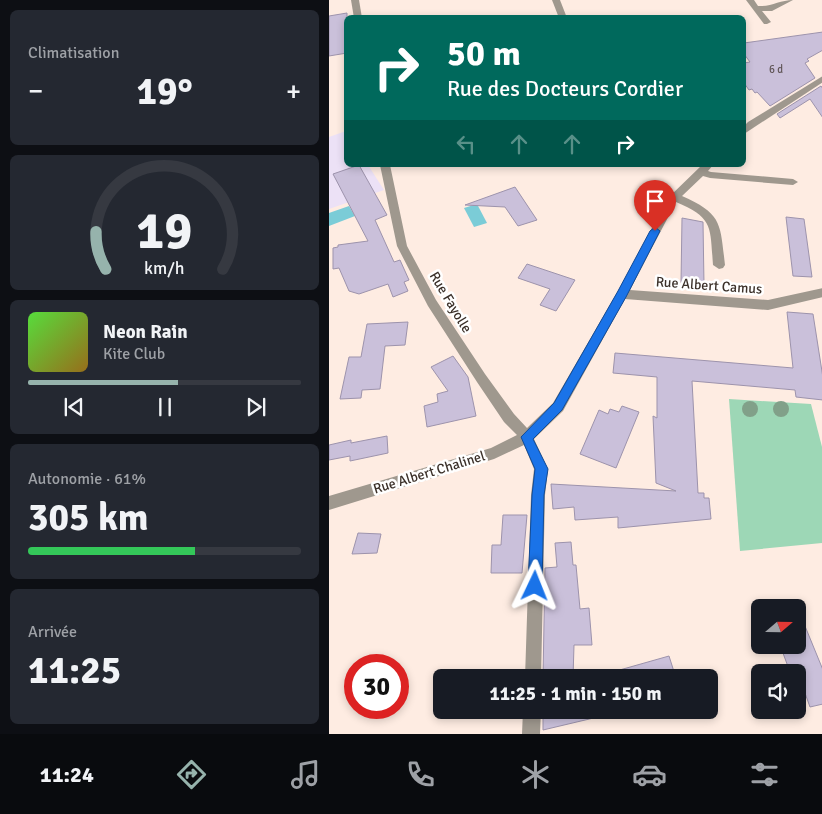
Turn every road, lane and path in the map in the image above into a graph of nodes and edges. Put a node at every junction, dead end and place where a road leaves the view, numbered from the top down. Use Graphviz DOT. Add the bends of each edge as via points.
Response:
graph roads {
  1 [pos="355,0"];
  2 [pos="556,0"];
  3 [pos="750,0"];
  4 [pos="789,0"];
  5 [pos="755,8"];
  6 [pos="358,15"];
  7 [pos="562,15"];
  8 [pos="767,22"];
  9 [pos="822,78"];
  10 [pos="746,130"];
  11 [pos="385,167"];
  12 [pos="704,168"];
  13 [pos="793,182"];
  14 [pos="674,197"];
  15 [pos="719,265"];
  16 [pos="822,292"];
  17 [pos="622,294"];
  18 [pos="527,437"];
  19 [pos="329,503"];
  20 [pos="533,669"];
  21 [pos="532,719"];
  22 [pos="531,734"];
  1 -- 6 [label="street"];
  2 -- 7 [label="street"];
  3 -- 5 [label="street"];
  4 -- 5 [label="street" via="769,9"];
  5 -- 8 [label="street"];
  9 -- 10 [label="street"];
  11 -- 18 [label="street, Rue Fayolle" via="402,246 432,303 481,378 509,418"];
  12 -- 13 [label="street" via="710,175"];
  12 -- 14 [label="street, Rue Albert Chalinel"];
  14 -- 15 [label="street" via="703,210 713,219"];
  14 -- 17 [label="street, Rue Albert Chalinel"];
  16 -- 17 [label="street, Rue Albert Camus" via="768,304"];
  17 -- 18 [label="street, Rue Albert Chalinel" via="558,407"];
  18 -- 19 [label="street, Rue Albert Chalinel" via="494,453"];
  18 -- 20 [label="street, Rue Fayolle" via="541,469"];
  21 -- 22 [label="street"];
}
